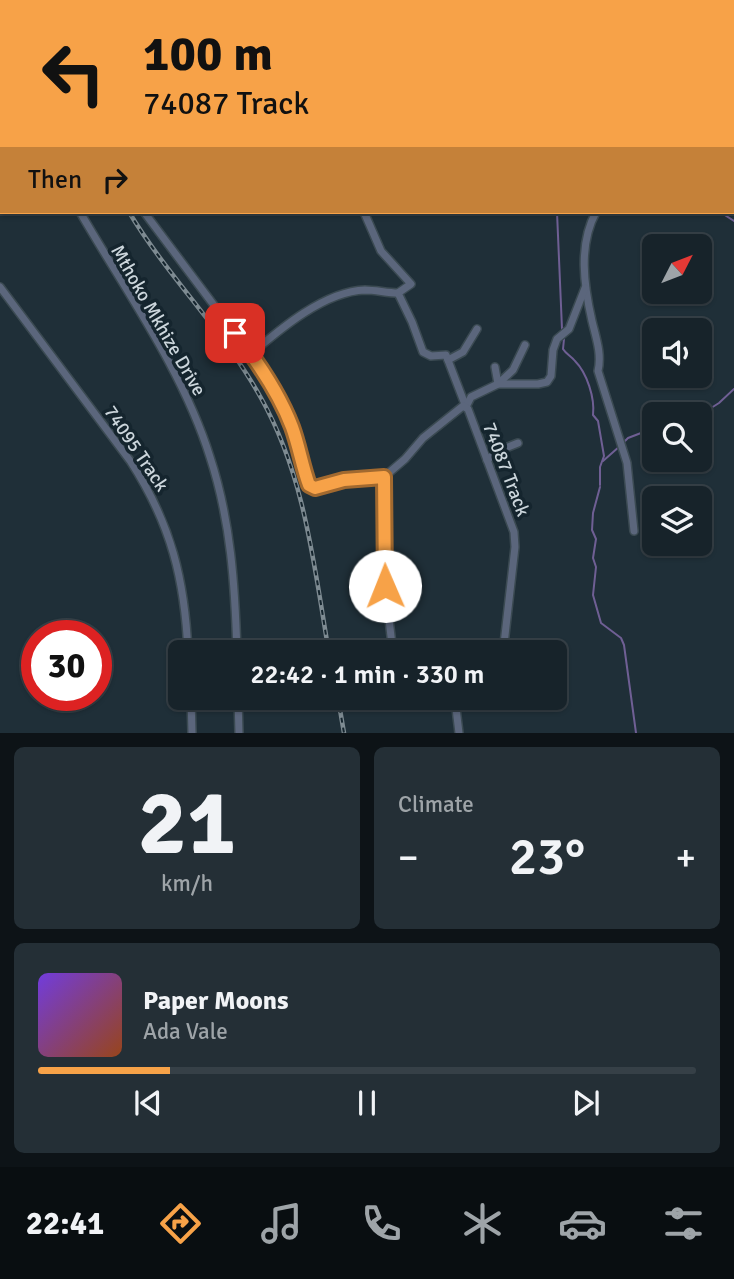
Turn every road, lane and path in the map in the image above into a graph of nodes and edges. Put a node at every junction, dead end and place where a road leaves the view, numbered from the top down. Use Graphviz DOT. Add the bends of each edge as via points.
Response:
graph roads {
  1 [pos="80,214"];
  2 [pos="146,214"];
  3 [pos="364,214"];
  4 [pos="595,214"];
  5 [pos="0,287"];
  6 [pos="584,288"];
  7 [pos="398,293"];
  8 [pos="477,329"];
  9 [pos="525,345"];
  10 [pos="251,354"];
  11 [pos="448,360"];
  12 [pos="495,367"];
  13 [pos="498,384"];
  14 [pos="466,407"];
  15 [pos="518,443"];
  16 [pos="487,460"];
  17 [pos="384,477"];
  18 [pos="634,531"];
  19 [pos="187,640"];
  20 [pos="236,640"];
  21 [pos="391,640"];
  22 [pos="504,640"];
  23 [pos="191,710"];
  24 [pos="238,710"];
  25 [pos="457,710"];
  26 [pos="192,733"];
  27 [pos="239,733"];
  28 [pos="458,733"];
  1 -- 20 [label="street, Mthoko Mkhize Drive" via="180,383 210,455 231,549"];
  2 -- 10 [label="street"];
  3 -- 7 [label="street" via="382,251 411,284"];
  4 -- 6 [label="street" via="587,235"];
  5 -- 19 [label="street, 74095 Track" via="149,491 179,566"];
  6 -- 13 [label="street" via="569,329 556,339 547,382"];
  6 -- 18 [label="street" via="599,349 598,371 627,463"];
  7 -- 10 [label="street" via="367,290 332,299 297,317"];
  7 -- 11 [label="street" via="423,352 446,355"];
  8 -- 11 [label="street" via="463,352"];
  9 -- 13 [label="street" via="513,370"];
  10 -- 17 [label="street" via="291,425 309,485 315,488"];
  11 -- 14 [label="street"];
  12 -- 13 [label="street"];
  13 -- 14 [label="street" via="471,397"];
  14 -- 16 [label="street, 74087 Track"];
  14 -- 17 [label="street, 74087 Track"];
  15 -- 16 [label="street"];
  16 -- 22 [label="street, 74087 Track" via="514,533"];
  17 -- 21 [label="street" via="385,586"];
  23 -- 26 [label="street"];
  24 -- 27 [label="street"];
  25 -- 28 [label="street"];
}
